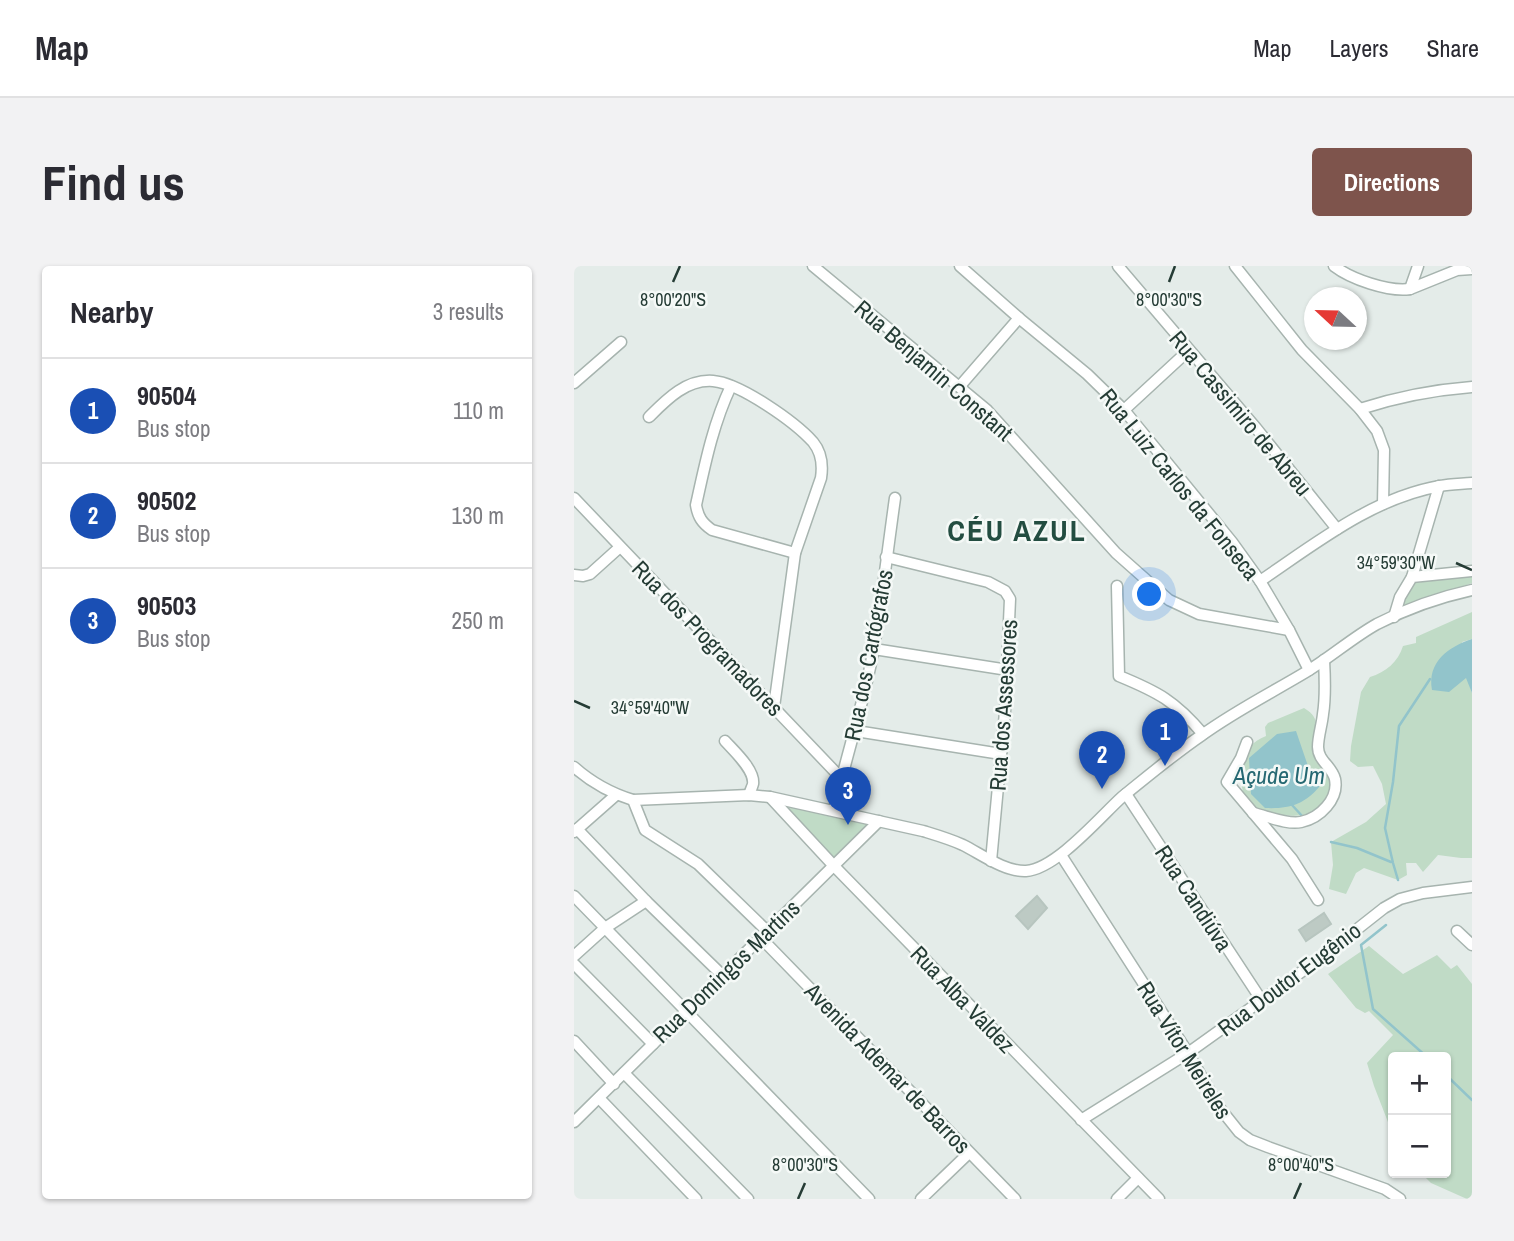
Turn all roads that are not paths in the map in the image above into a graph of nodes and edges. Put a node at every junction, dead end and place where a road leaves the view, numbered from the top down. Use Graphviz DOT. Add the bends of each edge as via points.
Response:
graph roads {
  1 [pos="813,266"];
  2 [pos="960,266"];
  3 [pos="1118,266"];
  4 [pos="1235,266"];
  5 [pos="1334,266"];
  6 [pos="1418,266"];
  7 [pos="1472,268"];
  8 [pos="1410,289"];
  9 [pos="1019,318"];
  10 [pos="621,342"];
  11 [pos="1189,350"];
  12 [pos="574,383"];
  13 [pos="731,386"];
  14 [pos="960,386"];
  15 [pos="1472,387"];
  16 [pos="1360,409"];
  17 [pos="1124,410"];
  18 [pos="649,417"];
  19 [pos="1472,483"];
  20 [pos="1439,486"];
  21 [pos="574,498"];
  22 [pos="895,498"];
  23 [pos="1383,504"];
  24 [pos="1336,529"];
  25 [pos="620,547"];
  26 [pos="795,553"];
  27 [pos="886,557"];
  28 [pos="1472,571"];
  29 [pos="574,575"];
  30 [pos="1412,577"];
  31 [pos="1260,581"];
  32 [pos="1116,586"];
  33 [pos="1472,590"];
  34 [pos="1394,617"];
  35 [pos="1289,630"];
  36 [pos="874,649"];
  37 [pos="1324,660"];
  38 [pos="1008,670"];
  39 [pos="1309,670"];
  40 [pos="774,707"];
  41 [pos="856,731"];
  42 [pos="1203,734"];
  43 [pos="725,741"];
  44 [pos="1247,742"];
  45 [pos="1001,754"];
  46 [pos="574,767"];
  47 [pos="841,778"];
  48 [pos="1126,794"];
  49 [pos="616,795"];
  50 [pos="749,795"];
  51 [pos="770,797"];
  52 [pos="634,800"];
  53 [pos="834,810"];
  54 [pos="1253,813"];
  55 [pos="879,821"];
  56 [pos="575,830"];
  57 [pos="1061,855"];
  58 [pos="991,861"];
  59 [pos="834,866"];
  60 [pos="1472,887"];
  61 [pos="574,896"];
  62 [pos="1318,900"];
  63 [pos="646,901"];
  64 [pos="605,928"];
  65 [pos="1457,931"];
  66 [pos="764,934"];
  67 [pos="1472,944"];
  68 [pos="574,956"];
  69 [pos="574,964"];
  70 [pos="722,975"];
  71 [pos="1262,1001"];
  72 [pos="686,1011"];
  73 [pos="574,1041"];
  74 [pos="653,1044"];
  75 [pos="1188,1054"];
  76 [pos="624,1073"];
  77 [pos="614,1084"];
  78 [pos="599,1098"];
  79 [pos="1081,1120"];
  80 [pos="574,1122"];
  81 [pos="969,1153"];
  82 [pos="1138,1178"];
  83 [pos="696,1199"];
  84 [pos="748,1199"];
  85 [pos="869,1199"];
  86 [pos="921,1199"];
  87 [pos="1015,1199"];
  88 [pos="1117,1199"];
  89 [pos="1159,1199"];
  90 [pos="1400,1199"];
  1 -- 14 [label="street, Rua Benjamin Constant"];
  2 -- 9 [label="street, Rua Luiz Carlos da Fonseca"];
  3 -- 11 [label="street, Rua Cassimiro de Abreu"];
  4 -- 16 [label="street" via="1302,350"];
  5 -- 8 [label="street" via="1390,289"];
  6 -- 8 [label="street"];
  7 -- 8 [label="street"];
  9 -- 14 [label="street"];
  9 -- 17 [label="street, Rua Luiz Carlos da Fonseca"];
  10 -- 12 [label="street"];
  11 -- 17 [label="street"];
  11 -- 24 [label="street, Rua Cassimiro de Abreu"];
  13 -- 18 [label="street" via="713,381 688,386"];
  13 -- 26 [label="street" via="790,422 814,443 820,455 821,478"];
  13 -- 26 [label="street" via="712,434 697,513 712,530"];
  14 -- 35 [label="street, Rua Benjamin Constant" via="1009,432 1116,553 1169,600 1199,614"];
  15 -- 16 [label="street" via="1394,398"];
  16 -- 23 [label="street" via="1377,431 1384,450"];
  17 -- 31 [label="street, Rua Luiz Carlos da Fonseca"];
  19 -- 20 [label="street"];
  20 -- 23 [label="street"];
  20 -- 30 [label="street"];
  21 -- 25 [label="street, Rua dos Programadores"];
  22 -- 27 [label="street, Rua dos Cartógrafos"];
  23 -- 24 [label="street"];
  24 -- 31 [label="street"];
  25 -- 29 [label="street" via="590,574"];
  25 -- 40 [label="street, Rua dos Programadores"];
  26 -- 40 [label="street"];
  27 -- 36 [label="street, Rua dos Cartógrafos"];
  27 -- 38 [label="street, Rua dos Assessores" via="988,582 1005,591 1010,599"];
  28 -- 30 [label="street"];
  30 -- 34 [label="street"];
  31 -- 35 [label="street, Rua Luiz Carlos da Fonseca"];
  32 -- 42 [label="street" via="1119,676 1166,698"];
  33 -- 34 [label="street"];
  34 -- 37 [label="street"];
  35 -- 39 [label="street, Rua Luiz Carlos da Fonseca"];
  36 -- 38 [label="street"];
  36 -- 41 [label="street, Rua dos Cartógrafos"];
  37 -- 39 [label="street"];
  37 -- 54 [label="street" via="1318,750 1335,775 1333,798 1325,809 1300,822"];
  38 -- 45 [label="street, Rua dos Assessores"];
  39 -- 42 [label="street"];
  40 -- 47 [label="street, Rua dos Programadores"];
  41 -- 45 [label="street"];
  41 -- 47 [label="street, Rua dos Cartógrafos"];
  42 -- 48 [label="street"];
  43 -- 50 [label="street" via="752,776"];
  44 -- 54 [label="street" via="1227,782"];
  45 -- 58 [label="street, Rua dos Assessores"];
  46 -- 49 [label="street"];
  47 -- 53 [label="street, Rua dos Cartógrafos"];
  48 -- 57 [label="street"];
  48 -- 71 [label="street, Rua Candiúva"];
  49 -- 52 [label="street"];
  49 -- 56 [label="street"];
  50 -- 51 [label="street"];
  50 -- 52 [label="street"];
  51 -- 53 [label="street"];
  51 -- 59 [label="street, Rua Alba Valdez"];
  52 -- 66 [label="street, Avenida Ademar de Barros" via="645,830 698,864"];
  53 -- 55 [label="street"];
  54 -- 62 [label="street" via="1292,859"];
  55 -- 58 [label="street" via="945,837"];
  55 -- 59 [label="street, Rua Domingos Martins"];
  56 -- 63 [label="street"];
  57 -- 58 [label="street" via="1027,871"];
  57 -- 75 [label="street, Rua Vítor Meireles"];
  59 -- 66 [label="street, Rua Domingos Martins"];
  59 -- 79 [label="street, Rua Alba Valdez"];
  60 -- 71 [label="street, Rua Doutor Eugênio" via="1423,893 1384,908"];
  61 -- 64 [label="street"];
  63 -- 64 [label="street"];
  63 -- 70 [label="street"];
  64 -- 68 [label="street"];
  64 -- 72 [label="street"];
  65 -- 67 [label="street"];
  66 -- 70 [label="street, Rua Domingos Martins"];
  66 -- 81 [label="street, Avenida Ademar de Barros"];
  69 -- 74 [label="street"];
  70 -- 72 [label="street, Rua Domingos Martins"];
  71 -- 75 [label="street, Rua Doutor Eugênio"];
  72 -- 74 [label="street, Rua Domingos Martins"];
  72 -- 85 [label="street"];
  73 -- 77 [label="street"];
  74 -- 76 [label="street, Rua Domingos Martins"];
  75 -- 79 [label="street, Rua Doutor Eugênio"];
  75 -- 90 [label="street, Rua Vítor Meireles" via="1219,1107 1250,1140 1385,1189"];
  76 -- 77 [label="street, Rua Domingos Martins"];
  76 -- 84 [label="street"];
  77 -- 78 [label="street, Rua Domingos Martins"];
  78 -- 80 [label="street, Rua Domingos Martins"];
  78 -- 83 [label="street"];
  79 -- 82 [label="street, Rua Alba Valdez"];
  81 -- 86 [label="street"];
  81 -- 87 [label="street, Avenida Ademar de Barros"];
  82 -- 88 [label="street"];
  82 -- 89 [label="street, Rua Alba Valdez"];
}
